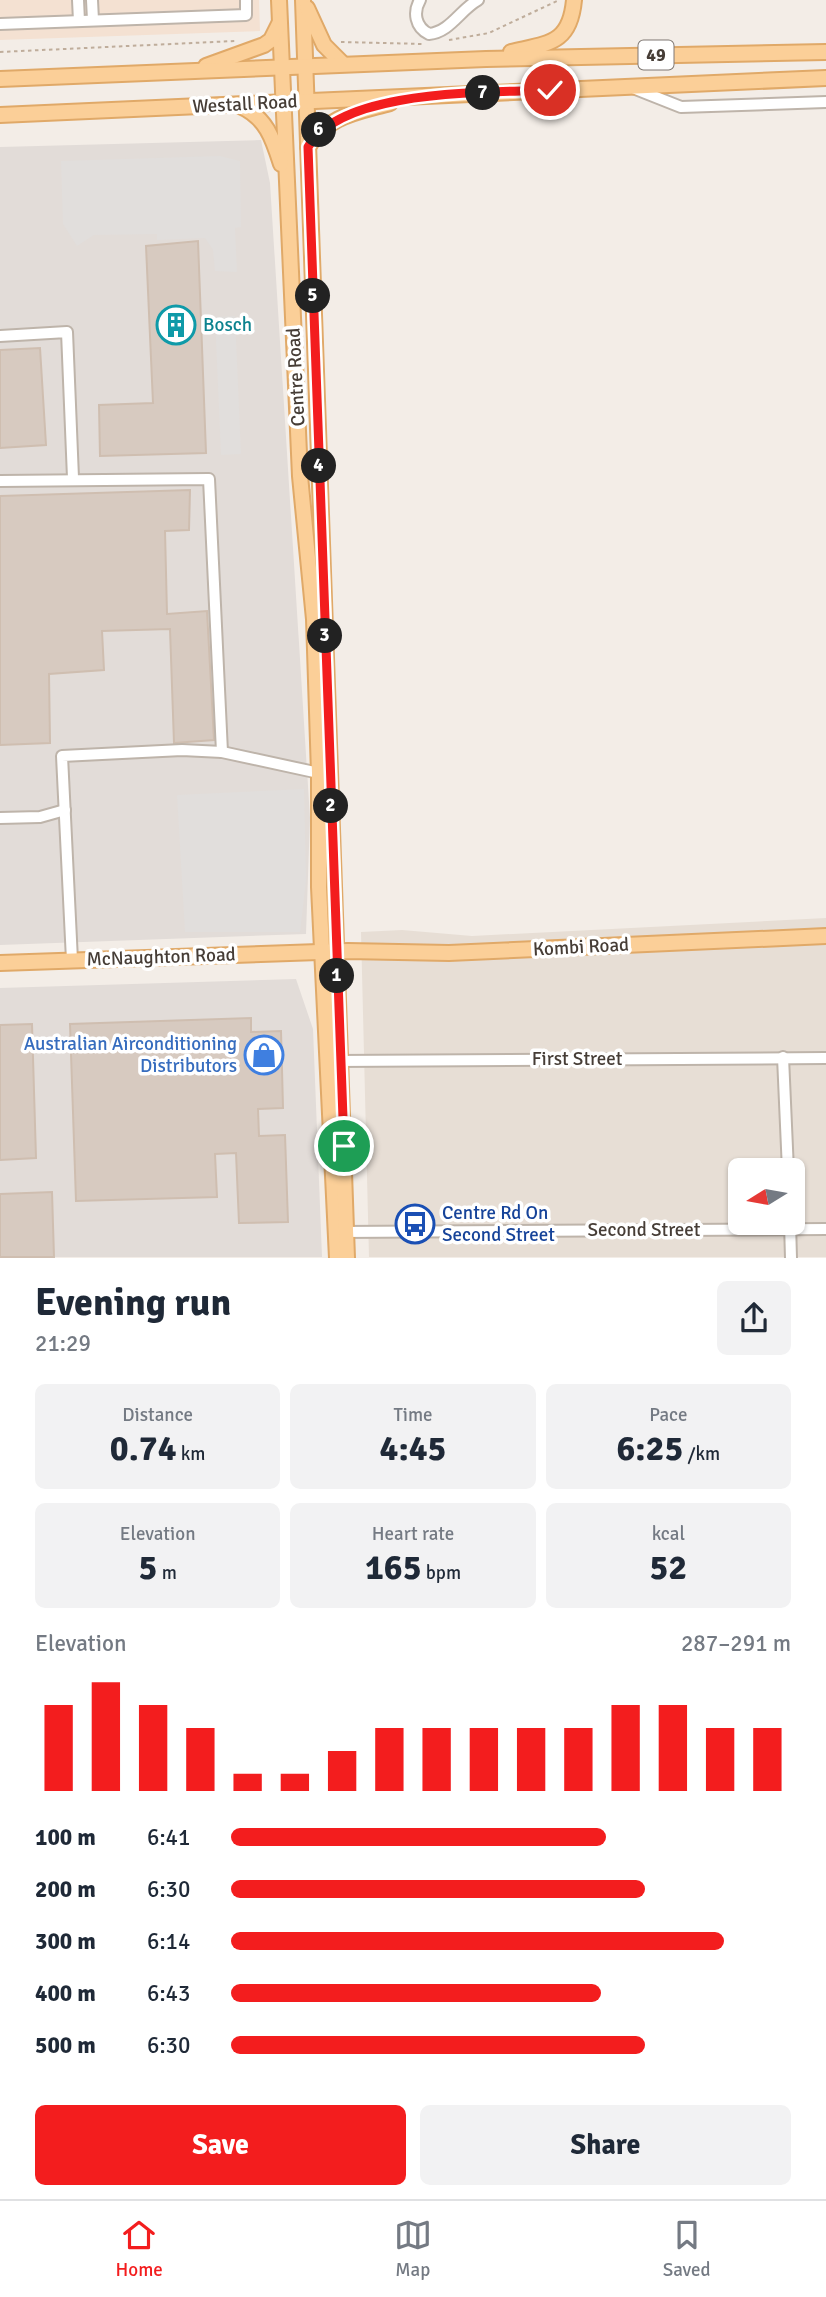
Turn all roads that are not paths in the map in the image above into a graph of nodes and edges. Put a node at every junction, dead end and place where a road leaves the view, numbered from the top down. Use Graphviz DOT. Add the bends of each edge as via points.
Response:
graph roads {
  1 [pos="78,0"];
  2 [pos="92,0"];
  3 [pos="246,0"];
  4 [pos="279,0"];
  5 [pos="304,0"];
  6 [pos="420,0"];
  7 [pos="478,0"];
  8 [pos="574,0"];
  9 [pos="93,20"];
  10 [pos="280,20"];
  11 [pos="79,21"];
  12 [pos="0,24"];
  13 [pos="826,52"];
  14 [pos="486,58"];
  15 [pos="343,64"];
  16 [pos="306,66"];
  17 [pos="282,68"];
  18 [pos="185,72"];
  19 [pos="826,78"];
  20 [pos="0,79"];
  21 [pos="632,87"];
  22 [pos="415,96"];
  23 [pos="307,101"];
  24 [pos="284,102"];
  25 [pos="826,102"];
  26 [pos="237,105"];
  27 [pos="0,115"];
  28 [pos="308,147"];
  29 [pos="286,182"];
  30 [pos="0,335"];
  31 [pos="73,478"];
  32 [pos="0,481"];
  33 [pos="222,752"];
  34 [pos="319,773"];
  35 [pos="65,810"];
  36 [pos="0,818"];
  37 [pos="826,936"];
  38 [pos="329,952"];
  39 [pos="72,960"];
  40 [pos="0,963"];
  41 [pos="783,1057"];
  42 [pos="826,1058"];
  43 [pos="334,1061"];
  44 [pos="787,1158"];
  45 [pos="728,1227"];
  46 [pos="805,1227"];
  47 [pos="826,1229"];
  48 [pos="342,1232"];
  49 [pos="790,1236"];
  50 [pos="337,1258"];
  51 [pos="347,1258"];
  52 [pos="791,1258"];
  1 -- 11 [label="street"];
  2 -- 9 [label="street"];
  3 -- 9 [label="street" via="246,15"];
  4 -- 10 [label="main road, Centre Road"];
  5 -- 15 [label="main road" via="324,45"];
  5 -- 16 [label="main road, Centre Road"];
  6 -- 7 [label="street" via="418,22 429,34 449,26"];
  8 -- 14 [label="main road" via="571,24 564,34 551,42"];
  9 -- 11 [label="street"];
  10 -- 17 [label="main road, Centre Road"];
  10 -- 18 [label="main road" via="264,45"];
  11 -- 12 [label="street"];
  13 -- 14 [label="main road, Westall Road / 49"];
  14 -- 15 [label="main road, Westall Road / 49"];
  15 -- 16 [label="main road, Westall Road / 49"];
  16 -- 17 [label="main road, Westall Road / 49"];
  16 -- 23 [label="main road, Centre Road"];
  17 -- 18 [label="main road, Westall Road / 49"];
  17 -- 24 [label="main road, Centre Road"];
  18 -- 20 [label="main road, Westall Road / 49"];
  19 -- 21 [label="main road, Westall Road / 49"];
  21 -- 22 [label="main road, Westall Road / 49"];
  21 -- 25 [label="street" via="681,107"];
  22 -- 23 [label="main road, Westall Road / 49"];
  22 -- 28 [label="main road" via="334,120 314,135"];
  23 -- 24 [label="main road, Westall Road / 49"];
  23 -- 28 [label="main road, Centre Road"];
  24 -- 26 [label="main road, Westall Road / 49"];
  24 -- 29 [label="main road, Centre Road"];
  26 -- 27 [label="main road, Westall Road / 49"];
  26 -- 29 [label="main road" via="267,128"];
  28 -- 38 [label="main road, Centre Road"];
  29 -- 34 [label="main road, Centre Road" via="302,513 314,619"];
  30 -- 31 [label="street" via="66,332"];
  31 -- 32 [label="street"];
  31 -- 33 [label="street" via="209,479"];
  33 -- 34 [label="street"];
  33 -- 35 [label="street" via="62,756"];
  34 -- 38 [label="main road, Centre Road"];
  35 -- 36 [label="street" via="40,817"];
  35 -- 39 [label="street"];
  37 -- 38 [label="main road, Kombi Road" via="449,953"];
  38 -- 39 [label="main road, McNaughton Road"];
  38 -- 43 [label="main road, Centre Road"];
  39 -- 40 [label="main road, McNaughton Road"];
  41 -- 42 [label="street, First Street"];
  41 -- 43 [label="street, First Street"];
  41 -- 44 [label="street"];
  43 -- 48 [label="main road, Centre Road"];
  45 -- 48 [label="street, Second Street"];
  46 -- 47 [label="street, Second Street"];
  48 -- 50 [label="main road, Centre Road"];
  48 -- 51 [label="main road, Centre Road"];
  49 -- 52 [label="street"];
}
